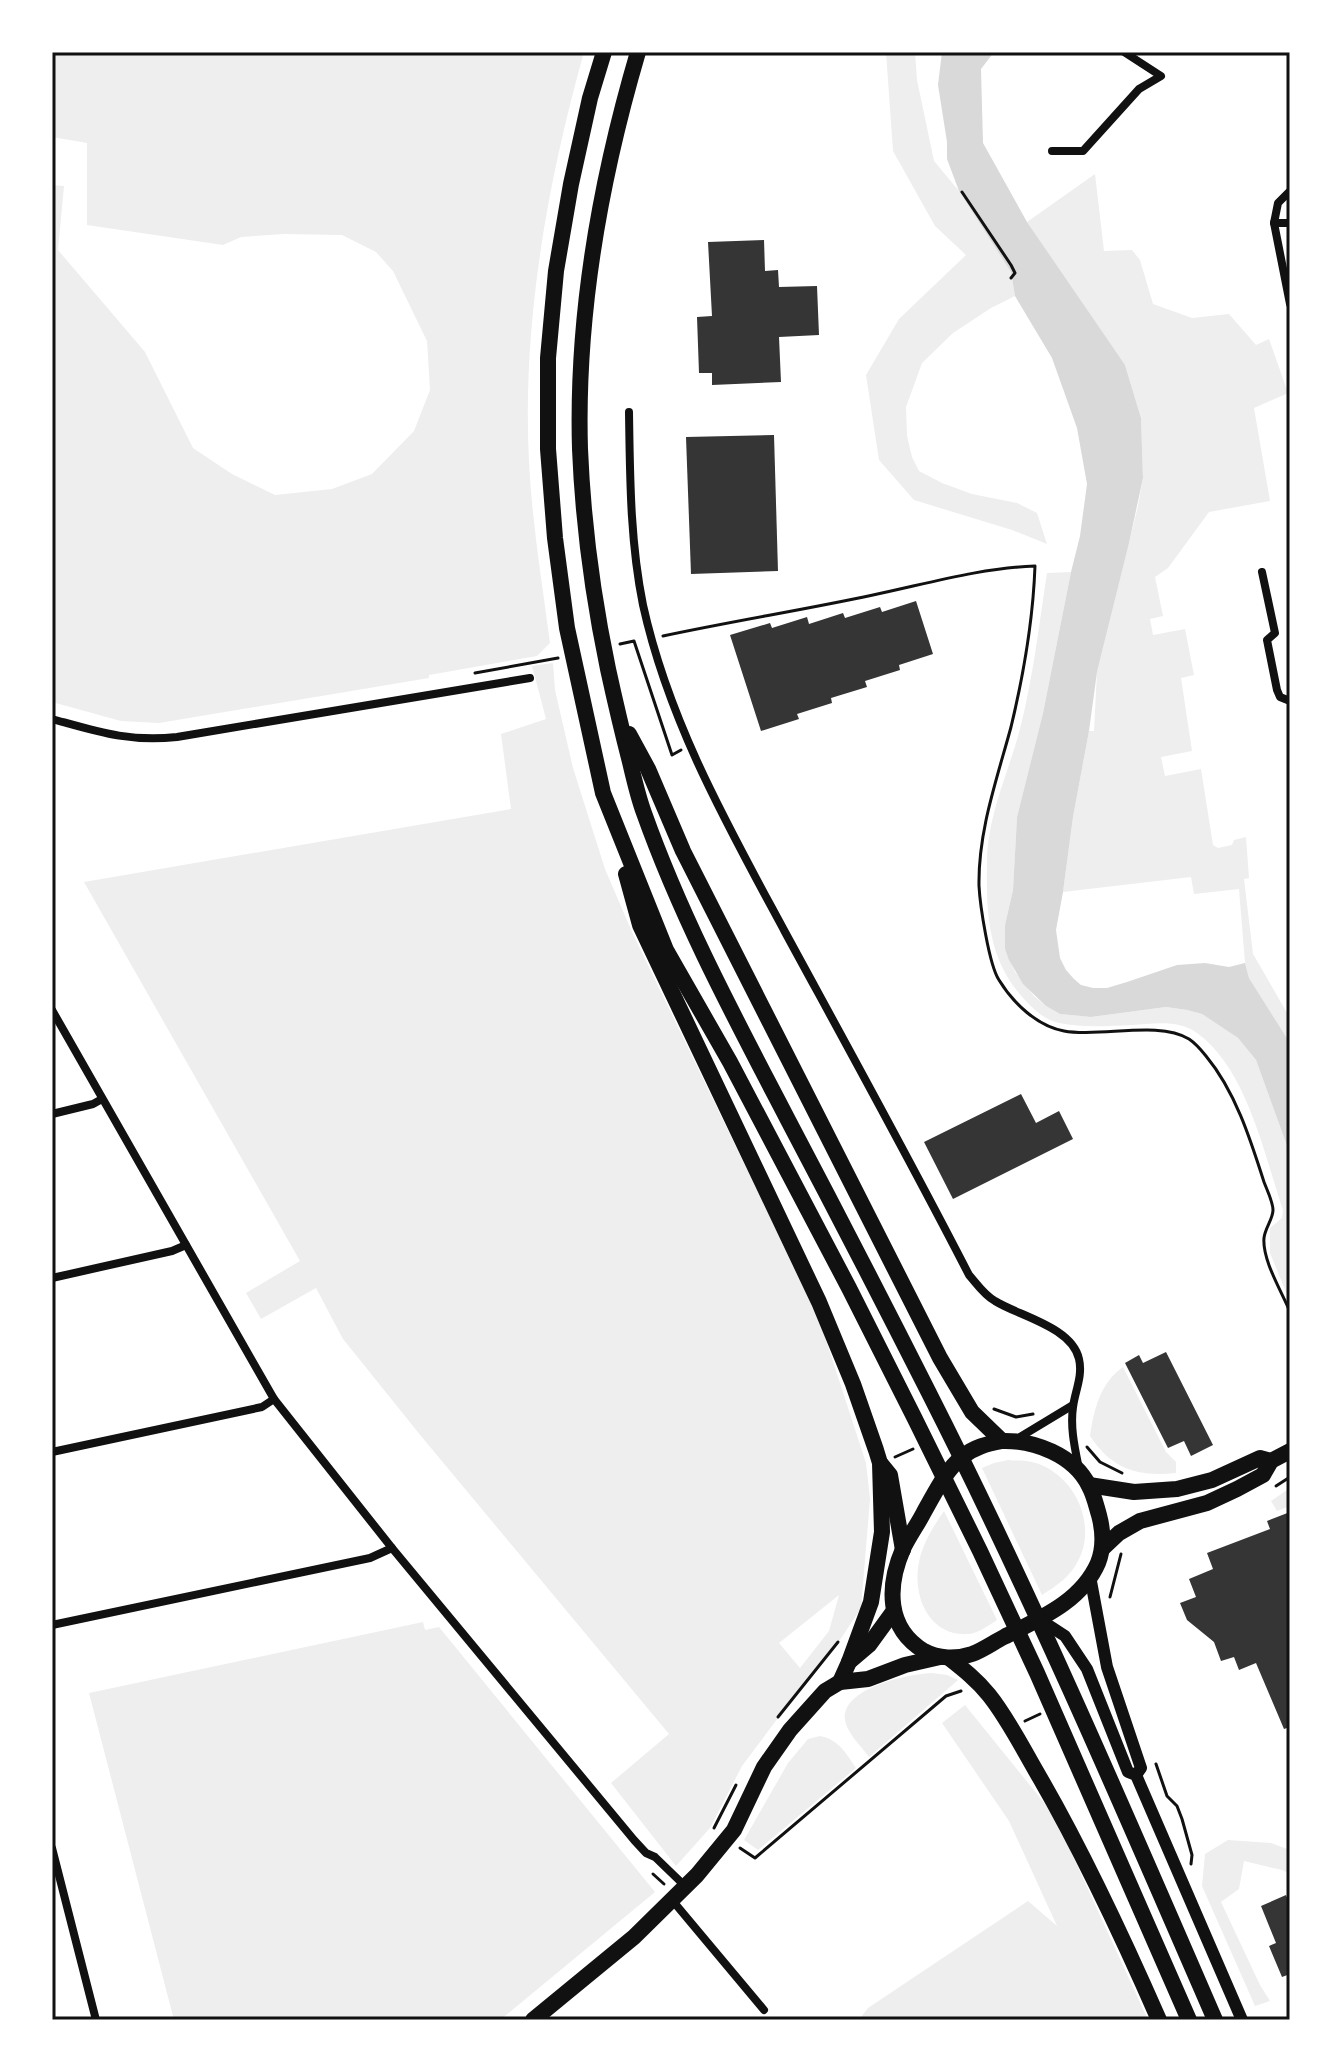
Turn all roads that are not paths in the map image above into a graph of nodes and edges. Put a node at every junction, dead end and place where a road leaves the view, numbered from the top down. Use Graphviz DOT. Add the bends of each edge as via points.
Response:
graph roads {
  1 [pos="604,52"];
  2 [pos="638,52"];
  3 [pos="1124,52"];
  4 [pos="1052,151"];
  5 [pos="1290,191"];
  6 [pos="1274,223"];
  7 [pos="1290,223"];
  8 [pos="1290,304"];
  9 [pos="629,412"];
  10 [pos="1262,572"];
  11 [pos="530,678"];
  12 [pos="1290,701"];
  13 [pos="617,712"];
  14 [pos="52,719"];
  15 [pos="603,793"];
  16 [pos="52,1010"];
  17 [pos="102,1099"];
  18 [pos="52,1114"];
  19 [pos="186,1245"];
  20 [pos="52,1278"];
  21 [pos="274,1399"];
  22 [pos="1073,1405"];
  23 [pos="1008,1441"];
  24 [pos="1290,1451"];
  25 [pos="52,1452"];
  26 [pos="1271,1461"];
  27 [pos="880,1463"];
  28 [pos="1085,1478"];
  29 [pos="392,1548"];
  30 [pos="1102,1549"];
  31 [pos="903,1550"];
  32 [pos="1090,1576"];
  33 [pos="893,1612"];
  34 [pos="1039,1619"];
  35 [pos="52,1625"];
  36 [pos="945,1657"];
  37 [pos="849,1662"];
  38 [pos="840,1682"];
  39 [pos="1136,1775"];
  40 [pos="52,1848"];
  41 [pos="686,1887"];
  42 [pos="672,1900"];
  43 [pos="764,2010"];
  44 [pos="96,2020"];
  45 [pos="533,2020"];
  46 [pos="1159,2020"];
  47 [pos="1189,2020"];
  48 [pos="1215,2020"];
  49 [pos="1242,2020"];
  1 -- 15 [label="main road" via="571,184 548,358 555,538 567,628"];
  2 -- 13 [label="main road" via="602,192 581,359 586,536"];
  3 -- 4 [label="street" via="1161,76 1139,89 1083,151"];
  5 -- 6 [label="street" via="1278,203"];
  6 -- 7 [label="street"];
  6 -- 8 [label="street"];
  9 -- 22 [label="street" via="638,577 652,638 704,780 969,1275 992,1300 1061,1334 1079,1356"];
  10 -- 12 [label="street" via="1275,633 1267,640 1277,690"];
  11 -- 14 [label="street" via="154,740 116,737"];
  13 -- 23 [label="main road" via="940,1358 972,1412"];
  13 -- 48 [label="main road" via="642,810 678,899 991,1521"];
  15 -- 27 [label="main road" via="640,925 819,1302"];
  15 -- 47 [label="main road" via="666,950 889,1366 980,1551"];
  16 -- 17 [label="street"];
  17 -- 18 [label="street"];
  17 -- 19 [label="street"];
  19 -- 20 [label="street"];
  19 -- 21 [label="street"];
  21 -- 25 [label="street" via="262,1407"];
  21 -- 29 [label="street"];
  22 -- 23 [label="street"];
  22 -- 28 [label="street" via="1073,1433"];
  23 -- 28 [label="main road" via="1039,1446"];
  23 -- 31 [label="main road" via="974,1448 960,1458 941,1481"];
  24 -- 26 [label="main road"];
  26 -- 28 [label="main road" via="1260,1458 1177,1489 1134,1492"];
  26 -- 30 [label="main road" via="1263,1475 1237,1489 1140,1521"];
  27 -- 31 [label="main road" via="890,1475"];
  27 -- 37 [label="main road" via="879,1559 871,1602"];
  28 -- 30 [label="main road" via="1101,1524"];
  29 -- 35 [label="street" via="370,1558"];
  29 -- 41 [label="street" via="646,1853"];
  30 -- 32 [label="main road"];
  31 -- 33 [label="main road"];
  32 -- 34 [label="main road" via="1072,1597"];
  32 -- 39 [label="street" via="1107,1667 1141,1768"];
  33 -- 36 [label="main road" via="916,1645"];
  33 -- 37 [label="main road"];
  34 -- 36 [label="main road" via="973,1654"];
  34 -- 39 [label="street" via="1065,1636 1077,1652 1128,1772"];
  36 -- 38 [label="main road"];
  36 -- 46 [label="main road" via="989,1695 1017,1739 1106,1903"];
  37 -- 38 [label="main road"];
  38 -- 41 [label="main road" via="790,1730 764,1767 734,1830"];
  39 -- 49 [label="street"];
  40 -- 44 [label="street"];
  41 -- 42 [label="main road"];
  42 -- 43 [label="street"];
  42 -- 45 [label="main road"];
}
